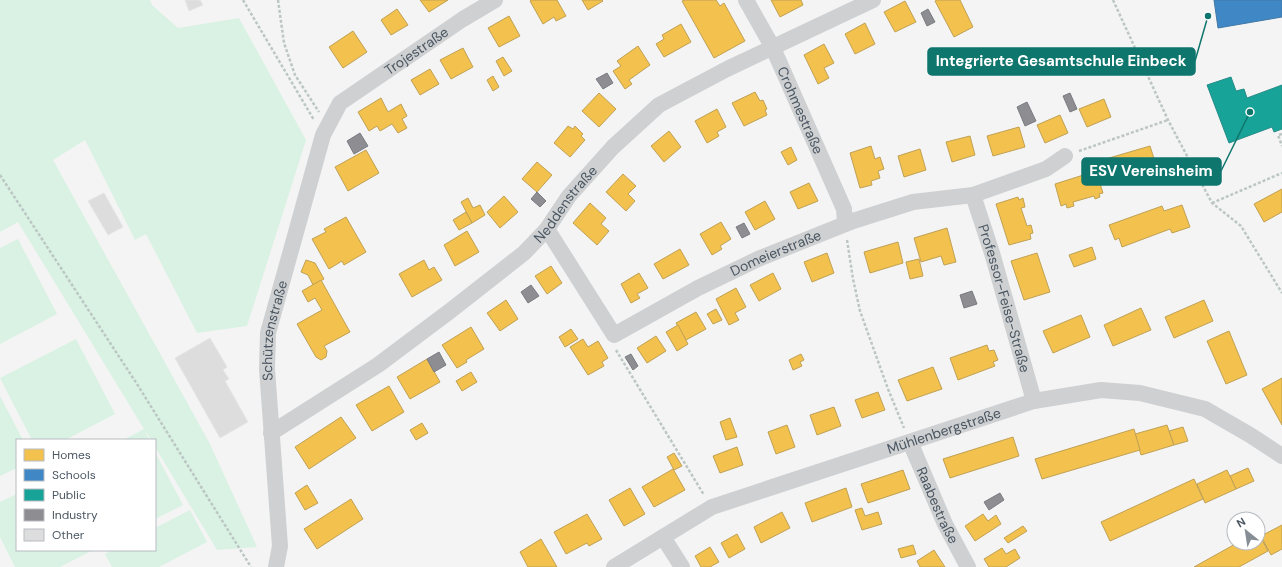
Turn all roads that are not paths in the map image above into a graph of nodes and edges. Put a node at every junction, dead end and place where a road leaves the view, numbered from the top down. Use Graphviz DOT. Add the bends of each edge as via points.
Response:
graph roads {
  1 [pos="495,0"];
  2 [pos="746,0"];
  3 [pos="873,0"];
  4 [pos="773,48"];
  5 [pos="340,103"];
  6 [pos="1065,156"];
  7 [pos="973,195"];
  8 [pos="845,224"];
  9 [pos="547,229"];
  10 [pos="1034,401"];
  11 [pos="271,433"];
  12 [pos="910,442"];
  13 [pos="1282,456"];
  14 [pos="663,537"];
  15 [pos="276,567"];
  16 [pos="614,567"];
  17 [pos="682,567"];
  18 [pos="968,567"];
  1 -- 5 [label="street, Trojestraße"];
  2 -- 4 [label="street, Crohmestraße"];
  3 -- 4 [label="street, Neddenstraße"];
  4 -- 8 [label="street, Crohmestraße" via="844,209"];
  4 -- 9 [label="street, Neddenstraße" via="659,105 603,158 569,196"];
  5 -- 11 [label="street, Schützenstraße" via="326,130 268,333 267,369"];
  6 -- 7 [label="street, Domeierstraße" via="1046,169"];
  7 -- 8 [label="street, Domeierstraße" via="913,202"];
  7 -- 10 [label="street, Professor-Feise-Straße"];
  8 -- 9 [label="street, Domeierstraße" via="758,259 614,335"];
  9 -- 11 [label="street, Neddenstraße" via="524,253 378,365"];
  10 -- 12 [label="street, Mühlenbergstraße"];
  10 -- 13 [label="street, Mühlenbergstraße" via="1101,390 1140,393 1205,409"];
  11 -- 15 [label="street, Schützenstraße" via="280,546"];
  12 -- 14 [label="street, Mühlenbergstraße" via="712,507"];
  12 -- 18 [label="street, Raabestraße" via="945,524"];
  14 -- 16 [label="street, Mühlenbergstraße"];
  14 -- 17 [label="street"];
}
